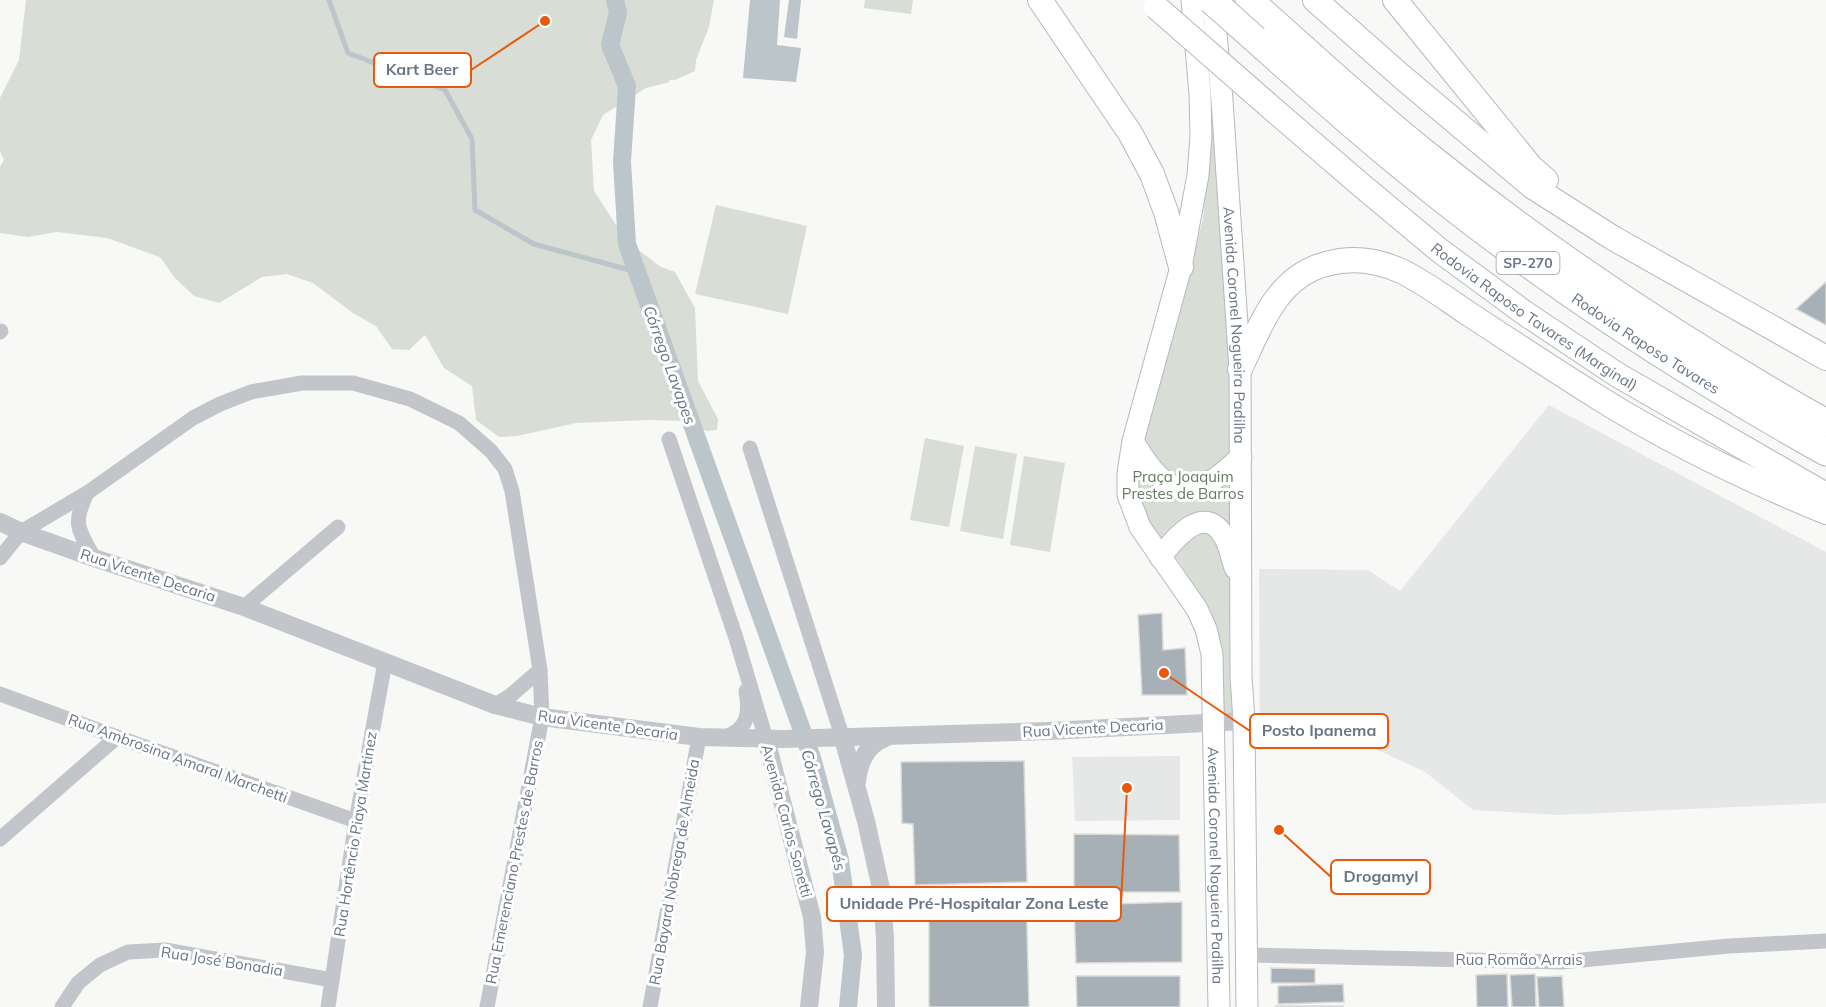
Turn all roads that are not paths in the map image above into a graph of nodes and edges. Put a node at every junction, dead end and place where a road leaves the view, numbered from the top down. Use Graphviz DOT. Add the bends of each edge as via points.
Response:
graph roads {
  1 [pos="1040,0"];
  2 [pos="1192,0"];
  3 [pos="1212,0"];
  4 [pos="1315,0"];
  5 [pos="1395,0"];
  6 [pos="1153,3"];
  7 [pos="1255,5"];
  8 [pos="1613,238"];
  9 [pos="1181,267"];
  10 [pos="1826,358"];
  11 [pos="1240,369"];
  12 [pos="1826,423"];
  13 [pos="669,439"];
  14 [pos="1132,441"];
  15 [pos="750,448"];
  16 [pos="1826,452"];
  17 [pos="1241,457"];
  18 [pos="87,493"];
  19 [pos="1826,495"];
  20 [pos="1826,512"];
  21 [pos="0,522"];
  22 [pos="338,527"];
  23 [pos="21,532"];
  24 [pos="1160,557"];
  25 [pos="0,558"];
  26 [pos="94,558"];
  27 [pos="1240,582"];
  28 [pos="244,606"];
  29 [pos="736,638"];
  30 [pos="385,662"];
  31 [pos="540,670"];
  32 [pos="0,694"];
  33 [pos="495,705"];
  34 [pos="542,717"];
  35 [pos="1244,721"];
  36 [pos="1214,722"];
  37 [pos="699,737"];
  38 [pos="887,737"];
  39 [pos="117,738"];
  40 [pos="723,738"];
  41 [pos="775,739"];
  42 [pos="836,739"];
  43 [pos="857,786"];
  44 [pos="356,821"];
  45 [pos="0,838"];
  46 [pos="1826,941"];
  47 [pos="1246,955"];
  48 [pos="332,980"];
  49 [pos="62,1007"];
  50 [pos="328,1007"];
  51 [pos="487,1007"];
  52 [pos="650,1007"];
  53 [pos="809,1007"];
  54 [pos="886,1007"];
  55 [pos="1219,1007"];
  56 [pos="1247,1007"];
  1 -- 9 [label="highway" via="1130,133 1152,174"];
  2 -- 9 [label="main road, Avenida Coronel Nogueira Padilha" via="1201,136 1198,176"];
  3 -- 11 [label="main road, Avenida Coronel Nogueira Padilha"];
  3 -- 16 [label="highway, Rodovia Raposo Tavares / SP-270, bridge" via="1345,119 1511,252 1670,360"];
  4 -- 8 [label="highway" via="1533,187"];
  5 -- 8 [label="highway" via="1531,167"];
  6 -- 19 [label="highway, Rodovia Raposo Tavares (Marginal), bridge" via="1360,185 1526,314 1616,374"];
  7 -- 12 [label="highway, Rodovia Raposo Tavares / SP-270" via="1427,155 1526,230 1646,315"];
  8 -- 10 [label="highway"];
  9 -- 14 [label="main road, Avenida Coronel Nogueira Padilha"];
  11 -- 17 [label="main road, Avenida Coronel Nogueira Padilha"];
  11 -- 20 [label="highway" via="1270,308 1294,279 1340,261 1380,263 1415,278 1652,429"];
  13 -- 29 [label="street, Avenida Carlos Sonetti"];
  14 -- 17 [label="main road" via="1158,477 1183,489 1208,484"];
  14 -- 24 [label="main road, Avenida Coronel Nogueira Padilha" via="1128,495 1140,527"];
  15 -- 42 [label="street"];
  17 -- 27 [label="main road, Avenida Coronel Nogueira Padilha"];
  18 -- 23 [label="street, Rua Emerenciano Prestes de Barros"];
  18 -- 26 [label="street" via="78,513 79,526"];
  18 -- 31 [label="street, Rua Emerenciano Prestes de Barros" via="193,418 250,392 302,383 353,383 410,399 459,423 505,469 512,491"];
  21 -- 23 [label="street, Rua Vicente Decaria"];
  22 -- 28 [label="street"];
  23 -- 25 [label="street"];
  23 -- 26 [label="street, Rua Vicente Decaria"];
  24 -- 27 [label="main road" via="1185,528 1202,522 1209,524 1226,541"];
  24 -- 36 [label="main road, Avenida Coronel Nogueira Padilha" via="1206,629 1212,654"];
  26 -- 28 [label="street, Rua Vicente Decaria"];
  27 -- 35 [label="main road, Avenida Coronel Nogueira Padilha"];
  28 -- 30 [label="street, Rua Vicente Decaria"];
  29 -- 40 [label="street, Avenida Carlos Sonetti" via="747,718 742,729"];
  29 -- 41 [label="street, Avenida Carlos Sonetti"];
  30 -- 33 [label="street, Rua Vicente Decaria"];
  30 -- 44 [label="street, Rua Hortêncio Piaya Martinez"];
  31 -- 33 [label="street"];
  31 -- 34 [label="street, Rua Emerenciano Prestes de Barros"];
  32 -- 39 [label="street, Rua Ambrosina Amaral Marchetti"];
  33 -- 34 [label="street, Rua Vicente Decaria"];
  34 -- 37 [label="street, Rua Vicente Decaria"];
  34 -- 51 [label="street, Rua Emerenciano Prestes de Barros"];
  35 -- 36 [label="street"];
  35 -- 47 [label="main road, Avenida Coronel Nogueira Padilha"];
  36 -- 38 [label="street, Rua Vicente Decaria"];
  36 -- 55 [label="main road, Avenida Coronel Nogueira Padilha"];
  37 -- 40 [label="street, Rua Vicente Decaria"];
  37 -- 52 [label="street, Rua Bayard Nobrega de Almeida"];
  38 -- 42 [label="street, Rua Vicente Decaria"];
  38 -- 43 [label="street" via="878,740 861,758"];
  39 -- 44 [label="street, Rua Ambrosina Amaral Marchetti"];
  39 -- 45 [label="street"];
  40 -- 41 [label="street, Rua Vicente Decaria"];
  41 -- 42 [label="street, Rua Vicente Decaria"];
  41 -- 53 [label="street, Avenida Carlos Sonetti" via="812,917 815,952"];
  42 -- 43 [label="street"];
  43 -- 54 [label="street" via="882,893"];
  44 -- 48 [label="street, Rua Hortêncio Piaya Martinez"];
  46 -- 47 [label="street, Rua Romão Arrais" via="1561,962"];
  47 -- 56 [label="main road, Avenida Coronel Nogueira Padilha"];
  48 -- 49 [label="street, Rua José Bonadia" via="165,950 128,952 100,965 78,983"];
  48 -- 50 [label="street, Rua Hortêncio Piaya Martinez"];
}
